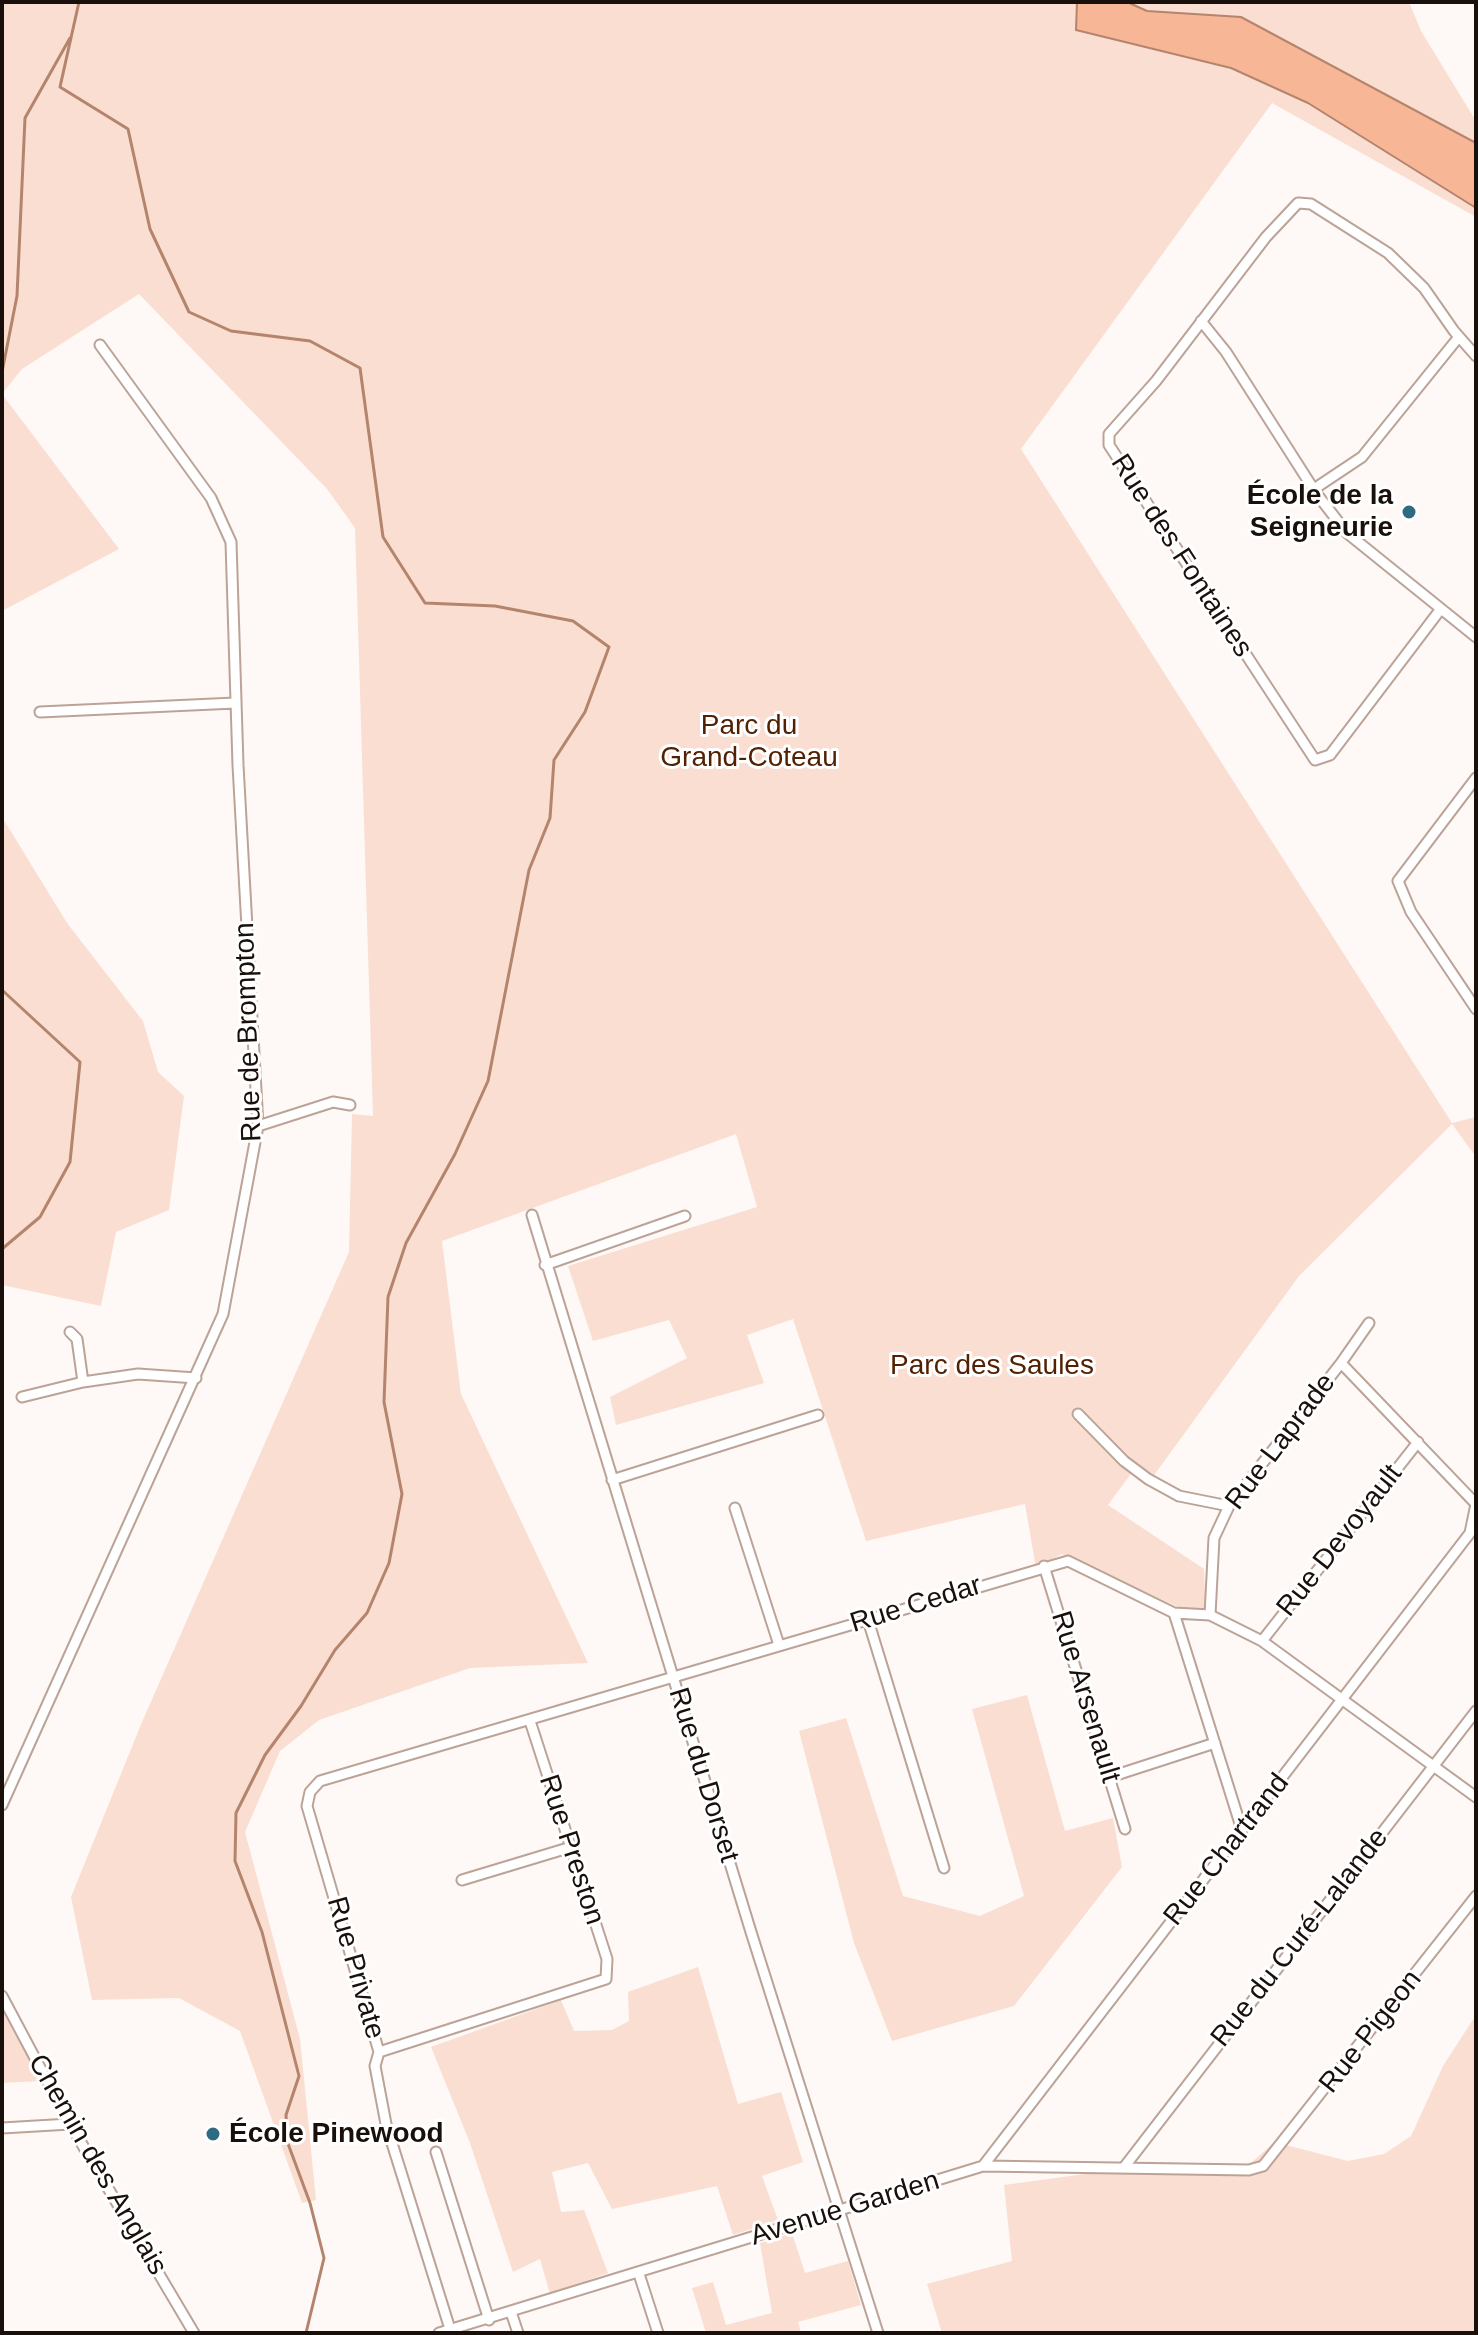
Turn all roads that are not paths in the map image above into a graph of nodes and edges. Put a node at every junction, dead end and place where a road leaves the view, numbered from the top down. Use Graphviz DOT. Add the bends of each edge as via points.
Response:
graph roads {
  1 [pos="1201,321"];
  2 [pos="1458,338"];
  3 [pos="100,345"];
  4 [pos="1476,356"];
  5 [pos="1314,489"];
  6 [pos="1440,610"];
  7 [pos="1476,637"];
  8 [pos="235,703"];
  9 [pos="40,712"];
  10 [pos="1476,778"];
  11 [pos="1476,1009"];
  12 [pos="350,1105"];
  13 [pos="258,1126"];
  14 [pos="532,1215"];
  15 [pos="685,1216"];
  16 [pos="545,1265"];
  17 [pos="1369,1323"];
  18 [pos="70,1332"];
  19 [pos="1341,1363"];
  20 [pos="196,1378"];
  21 [pos="83,1382"];
  22 [pos="22,1397"];
  23 [pos="1078,1414"];
  24 [pos="818,1415"];
  25 [pos="1418,1442"];
  26 [pos="612,1480"];
  27 [pos="1229,1506"];
  28 [pos="735,1508"];
  29 [pos="1044,1566"];
  30 [pos="1174,1613"];
  31 [pos="1210,1615"];
  32 [pos="868,1620"];
  33 [pos="1262,1641"];
  34 [pos="779,1645"];
  35 [pos="673,1678"];
  36 [pos="1345,1698"];
  37 [pos="1476,1711"];
  38 [pos="530,1721"];
  39 [pos="1215,1743"];
  40 [pos="1433,1766"];
  41 [pos="1110,1777"];
  42 [pos="310,1792"];
  43 [pos="1476,1797"];
  44 [pos="2,1805"];
  45 [pos="1125,1829"];
  46 [pos="1242,1830"];
  47 [pos="568,1848"];
  48 [pos="944,1868"];
  49 [pos="462,1880"];
  50 [pos="1476,1896"];
  51 [pos="2,1996"];
  52 [pos="379,2052"];
  53 [pos="70,2124"];
  54 [pos="2,2128"];
  55 [pos="436,2152"];
  56 [pos="983,2166"];
  57 [pos="1125,2166"];
  58 [pos="1263,2166"];
  59 [pos="838,2211"];
  60 [pos="639,2274"];
  61 [pos="511,2312"];
  62 [pos="489,2320"];
  63 [pos="450,2329"];
  64 [pos="194,2333"];
  65 [pos="439,2333"];
  66 [pos="518,2333"];
  67 [pos="658,2333"];
  68 [pos="878,2333"];
  1 -- 2 [label="street, Rue des Fontaines" via="1298,203 1311,204 1388,253 1424,288"];
  1 -- 5 [label="street"];
  1 -- 6 [label="street, Rue des Fontaines" via="1109,434 1109,445 1315,760 1330,755"];
  2 -- 4 [label="street, Rue des Fontaines"];
  2 -- 5 [label="street" via="1362,457"];
  3 -- 8 [label="street, Rue de Brompton" via="211,498 231,542"];
  5 -- 6 [label="street" via="1347,533"];
  6 -- 7 [label="street"];
  8 -- 9 [label="street"];
  8 -- 13 [label="street, Rue de Brompton"];
  10 -- 11 [label="street" via="1398,881 1411,912"];
  12 -- 13 [label="street" via="333,1102"];
  13 -- 20 [label="street, Rue de Brompton" via="229,1294"];
  14 -- 16 [label="street, Rue du Dorset"];
  15 -- 16 [label="street"];
  16 -- 26 [label="street, Rue du Dorset"];
  17 -- 19 [label="street, Rue Laprade"];
  18 -- 21 [label="street" via="77,1339"];
  19 -- 25 [label="street"];
  19 -- 27 [label="street, Rue Laprade"];
  20 -- 21 [label="street" via="138,1374"];
  20 -- 44 [label="street, Rue de Brompton"];
  21 -- 22 [label="street"];
  23 -- 27 [label="street" via="1148,1479 1179,1496"];
  24 -- 26 [label="street"];
  25 -- 33 [label="street, Rue Devoyault"];
  25 -- 36 [label="street, Rue Chartrand" via="1476,1504 1470,1533"];
  26 -- 35 [label="street, Rue du Dorset"];
  27 -- 31 [label="street, Rue Laprade" via="1214,1538"];
  28 -- 34 [label="street"];
  29 -- 30 [label="street, Rue Cedar" via="1068,1561"];
  29 -- 32 [label="street, Rue Cedar"];
  29 -- 41 [label="street, Rue Arsenault"];
  30 -- 31 [label="street, Rue Cedar"];
  30 -- 39 [label="street"];
  31 -- 33 [label="street, Rue Cedar"];
  32 -- 34 [label="street, Rue Cedar"];
  32 -- 48 [label="street"];
  33 -- 36 [label="street, Rue Cedar"];
  34 -- 35 [label="street, Rue Cedar"];
  35 -- 38 [label="street, Rue Cedar"];
  35 -- 59 [label="street, Rue du Dorset"];
  36 -- 40 [label="street, Rue Cedar"];
  36 -- 46 [label="street, Rue Chartrand"];
  37 -- 40 [label="street, Rue du Curé-Lalande"];
  38 -- 42 [label="street, Rue Cedar" via="320,1781"];
  38 -- 47 [label="street, Rue Preston"];
  39 -- 41 [label="street"];
  39 -- 46 [label="street"];
  40 -- 43 [label="street, Rue Cedar"];
  40 -- 57 [label="street, Rue du Curé-Lalande"];
  41 -- 45 [label="street, Rue Arsenault"];
  42 -- 52 [label="street, Rue Private" via="307,1806"];
  46 -- 56 [label="street, Rue Chartrand"];
  47 -- 49 [label="street"];
  47 -- 52 [label="street, Rue Preston" via="607,1959 606,1979"];
  50 -- 58 [label="street, Rue Pigeon"];
  51 -- 53 [label="street, Chemin des Anglais"];
  52 -- 63 [label="street, Rue Private" via="375,2066 386,2124"];
  53 -- 54 [label="street"];
  53 -- 64 [label="street, Chemin des Anglais"];
  55 -- 62 [label="street"];
  56 -- 57 [label="street, Avenue Garden"];
  56 -- 59 [label="street, Avenue Garden"];
  57 -- 58 [label="street, Avenue Garden"];
  59 -- 60 [label="street, Avenue Garden"];
  59 -- 68 [label="street, Rue du Dorset"];
  60 -- 61 [label="street, Avenue Garden"];
  60 -- 67 [label="street"];
  61 -- 62 [label="street, Avenue Garden"];
  61 -- 66 [label="street"];
  62 -- 63 [label="street, Avenue Garden"];
  63 -- 65 [label="street, Avenue Garden"];
}
